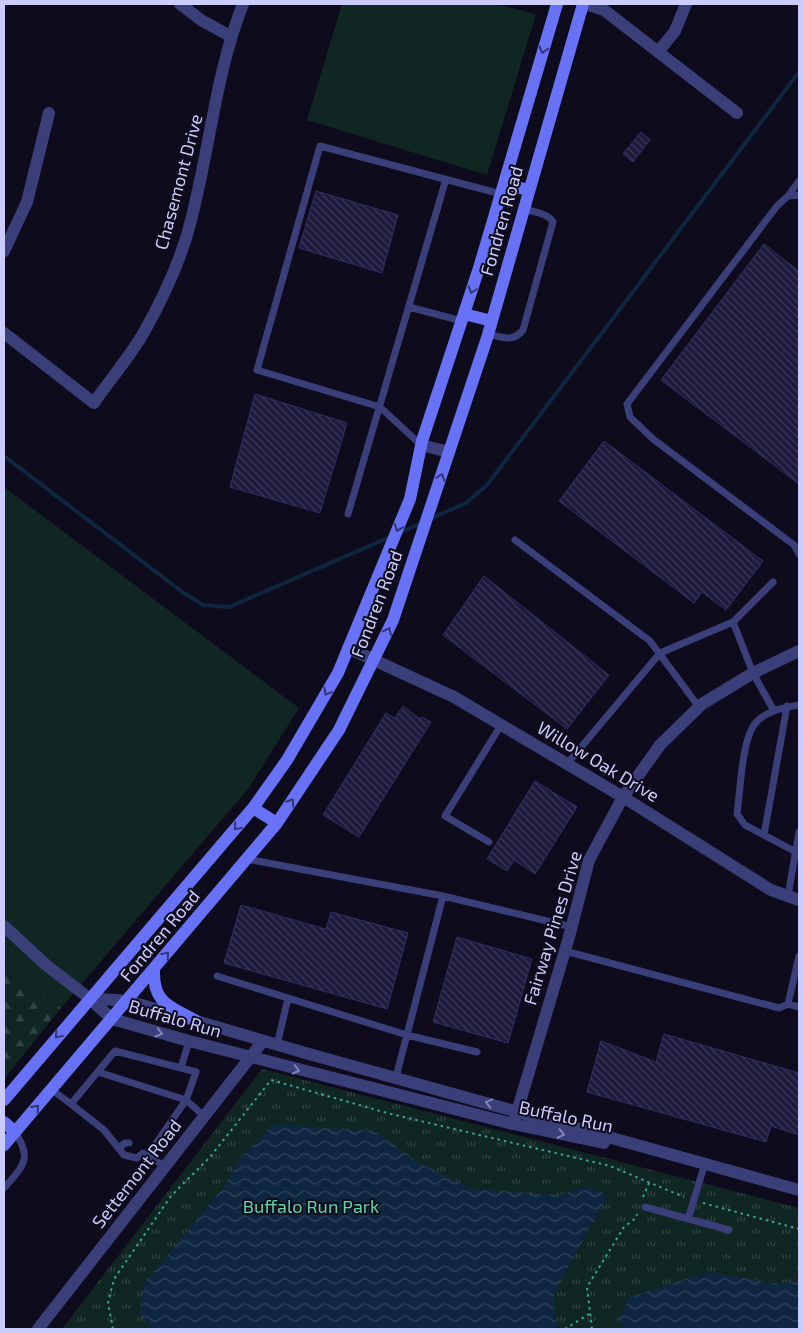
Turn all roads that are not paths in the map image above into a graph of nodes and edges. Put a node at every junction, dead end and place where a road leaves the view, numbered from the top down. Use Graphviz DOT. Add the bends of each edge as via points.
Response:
graph roads {
  1 [pos="180,4"];
  2 [pos="243,4"];
  3 [pos="557,4"];
  4 [pos="584,4"];
  5 [pos="686,4"];
  6 [pos="230,36"];
  7 [pos="658,52"];
  8 [pos="48,113"];
  9 [pos="737,113"];
  10 [pos="446,179"];
  11 [pos="799,181"];
  12 [pos="503,189"];
  13 [pos="529,190"];
  14 [pos="799,195"];
  15 [pos="788,196"];
  16 [pos="524,209"];
  17 [pos="4,251"];
  18 [pos="409,307"];
  19 [pos="463,317"];
  20 [pos="490,328"];
  21 [pos="4,333"];
  22 [pos="380,407"];
  23 [pos="421,445"];
  24 [pos="449,452"];
  25 [pos="348,514"];
  26 [pos="514,540"];
  27 [pos="799,554"];
  28 [pos="773,582"];
  29 [pos="733,622"];
  30 [pos="348,648"];
  31 [pos="799,651"];
  32 [pos="660,653"];
  33 [pos="374,660"];
  34 [pos="753,673"];
  35 [pos="799,704"];
  36 [pos="787,706"];
  37 [pos="699,707"];
  38 [pos="774,711"];
  39 [pos="500,725"];
  40 [pos="567,764"];
  41 [pos="623,797"];
  42 [pos="253,808"];
  43 [pos="277,823"];
  44 [pos="799,832"];
  45 [pos="764,835"];
  46 [pos="489,842"];
  47 [pos="796,852"];
  48 [pos="247,859"];
  49 [pos="443,896"];
  50 [pos="794,898"];
  51 [pos="4,926"];
  52 [pos="572,927"];
  53 [pos="565,951"];
  54 [pos="799,956"];
  55 [pos="154,970"];
  56 [pos="217,976"];
  57 [pos="89,998"];
  58 [pos="288,998"];
  59 [pos="128,1001"];
  60 [pos="788,1004"];
  61 [pos="799,1008"];
  62 [pos="112,1020"];
  63 [pos="196,1021"];
  64 [pos="407,1035"];
  65 [pos="189,1041"];
  66 [pos="263,1041"];
  67 [pos="276,1045"];
  68 [pos="477,1052"];
  69 [pos="249,1058"];
  70 [pos="176,1069"];
  71 [pos="98,1072"];
  72 [pos="396,1078"];
  73 [pos="52,1090"];
  74 [pos="4,1100"];
  75 [pos="186,1100"];
  76 [pos="71,1104"];
  77 [pos="517,1110"];
  78 [pos="204,1116"];
  79 [pos="4,1122"];
  80 [pos="513,1124"];
  81 [pos="15,1132"];
  82 [pos="129,1144"];
  83 [pos="4,1145"];
  84 [pos="119,1148"];
  85 [pos="144,1151"];
  86 [pos="704,1163"];
  87 [pos="164,1167"];
  88 [pos="4,1188"];
  89 [pos="799,1190"];
  90 [pos="642,1206"];
  91 [pos="688,1219"];
  92 [pos="729,1230"];
  93 [pos="38,1329"];
  1 -- 6 [label="street" via="200,20"];
  2 -- 6 [label="street, Chasemont Drive"];
  3 -- 12 [label="main road, Fondren Road, one-way"];
  4 -- 7 [label="street" via="604,10"];
  4 -- 13 [label="main road, Fondren Road"];
  5 -- 7 [label="street" via="675,31"];
  6 -- 21 [label="street, Chasemont Drive" via="209,145 186,236 144,332 94,403"];
  7 -- 9 [label="street"];
  8 -- 17 [label="street" via="27,202"];
  10 -- 12 [label="lane"];
  10 -- 18 [label="lane"];
  10 -- 22 [label="lane" via="320,146 286,263 257,370"];
  11 -- 15 [label="lane"];
  12 -- 13 [label="main road"];
  12 -- 19 [label="main road, Fondren Road, one-way"];
  13 -- 16 [label="main road, Fondren Road"];
  14 -- 15 [label="lane"];
  15 -- 27 [label="lane" via="777,206 627,404 630,417 653,439 794,545"];
  16 -- 20 [label="main road, Fondren Road"];
  16 -- 20 [label="lane" via="545,215 553,222 522,330 519,335 508,339"];
  18 -- 19 [label="lane"];
  18 -- 22 [label="lane"];
  19 -- 20 [label="main road"];
  19 -- 23 [label="main road, Fondren Road"];
  20 -- 24 [label="main road, Fondren Road"];
  22 -- 23 [label="lane"];
  22 -- 25 [label="lane"];
  23 -- 24 [label="street"];
  23 -- 30 [label="main road, Fondren Road, one-way" via="410,499"];
  33 -- 24 [label="main road, Fondren Road, one-way" via="393,620"];
  26 -- 32 [label="lane" via="650,641"];
  28 -- 29 [label="lane"];
  29 -- 32 [label="lane"];
  29 -- 34 [label="lane"];
  30 -- 33 [label="street, Willow Oak Drive"];
  30 -- 42 [label="main road, Fondren Road, one-way" via="338,673 287,760"];
  31 -- 34 [label="street, Fairway Pines Drive"];
  32 -- 37 [label="lane"];
  32 -- 40 [label="lane"];
  33 -- 39 [label="street, Willow Oak Drive" via="454,697"];
  43 -- 33 [label="main road, Fondren Road, one-way" via="338,730"];
  34 -- 37 [label="street, Fairway Pines Drive"];
  34 -- 38 [label="lane"];
  35 -- 36 [label="lane"];
  36 -- 38 [label="lane"];
  36 -- 45 [label="lane"];
  37 -- 41 [label="street, Fairway Pines Drive" via="660,744"];
  38 -- 45 [label="lane" via="754,724 748,736 737,814 745,825"];
  39 -- 40 [label="street, Willow Oak Drive"];
  39 -- 46 [label="lane" via="445,816"];
  40 -- 41 [label="street, Willow Oak Drive"];
  41 -- 50 [label="street, Willow Oak Drive" via="772,890"];
  41 -- 52 [label="street, Fairway Pines Drive" via="589,860"];
  42 -- 43 [label="main road"];
  42 -- 57 [label="main road, Fondren Road, one-way"];
  43 -- 48 [label="main road, Fondren Road"];
  44 -- 47 [label="lane"];
  45 -- 47 [label="lane"];
  47 -- 50 [label="lane"];
  48 -- 49 [label="lane"];
  55 -- 48 [label="main road, Fondren Road, one-way"];
  49 -- 52 [label="lane"];
  49 -- 64 [label="lane"];
  51 -- 57 [label="street" via="46,965"];
  52 -- 53 [label="street, Fairway Pines Drive"];
  53 -- 60 [label="lane" via="779,1008"];
  53 -- 77 [label="street, Fairway Pines Drive"];
  54 -- 60 [label="lane"];
  55 -- 59 [label="main road, Fondren Road"];
  55 -- 63 [label="main road" via="155,990 161,1000"];
  56 -- 58 [label="lane"];
  57 -- 59 [label="street, Buffalo Run"];
  57 -- 62 [label="street, Buffalo Run"];
  57 -- 74 [label="main road, Fondren Road, one-way"];
  58 -- 64 [label="lane"];
  58 -- 67 [label="lane"];
  59 -- 62 [label="main road, Fondren Road"];
  59 -- 63 [label="street, Buffalo Run"];
  60 -- 61 [label="lane"];
  62 -- 65 [label="street, Buffalo Run, one-way"];
  62 -- 73 [label="main road, Fondren Road"];
  63 -- 66 [label="street, Buffalo Run"];
  64 -- 68 [label="lane"];
  64 -- 72 [label="lane"];
  65 -- 69 [label="street, Buffalo Run"];
  65 -- 70 [label="lane"];
  66 -- 67 [label="street, Buffalo Run"];
  66 -- 69 [label="street, Settemont Road"];
  67 -- 72 [label="street, Buffalo Run"];
  69 -- 78 [label="street, Settemont Road"];
  69 -- 80 [label="street, Buffalo Run, one-way"];
  70 -- 71 [label="lane" via="129,1058 115,1051"];
  70 -- 75 [label="lane" via="196,1072"];
  71 -- 75 [label="lane" via="168,1090"];
  71 -- 76 [label="lane"];
  77 -- 72 [label="street, Buffalo Run, one-way"];
  73 -- 76 [label="lane"];
  81 -- 73 [label="main road, Fondren Road, one-way"];
  75 -- 78 [label="lane"];
  75 -- 85 [label="lane"];
  76 -- 84 [label="lane" via="104,1130"];
  77 -- 80 [label="street, Fairway Pines Drive"];
  77 -- 86 [label="street, Buffalo Run"];
  78 -- 87 [label="street, Settemont Road"];
  79 -- 81 [label="main road"];
  80 -- 86 [label="street, Buffalo Run, one-way"];
  81 -- 83 [label="main road, Fondren Road"];
  81 -- 88 [label="lane" via="26,1153 24,1162"];
  82 -- 84 [label="lane"];
  84 -- 85 [label="lane" via="124,1155 137,1158"];
  85 -- 87 [label="lane"];
  86 -- 89 [label="street, Buffalo Run"];
  86 -- 91 [label="lane"];
  87 -- 93 [label="street, Settemont Road"];
  90 -- 91 [label="lane"];
  91 -- 92 [label="lane"];
}
